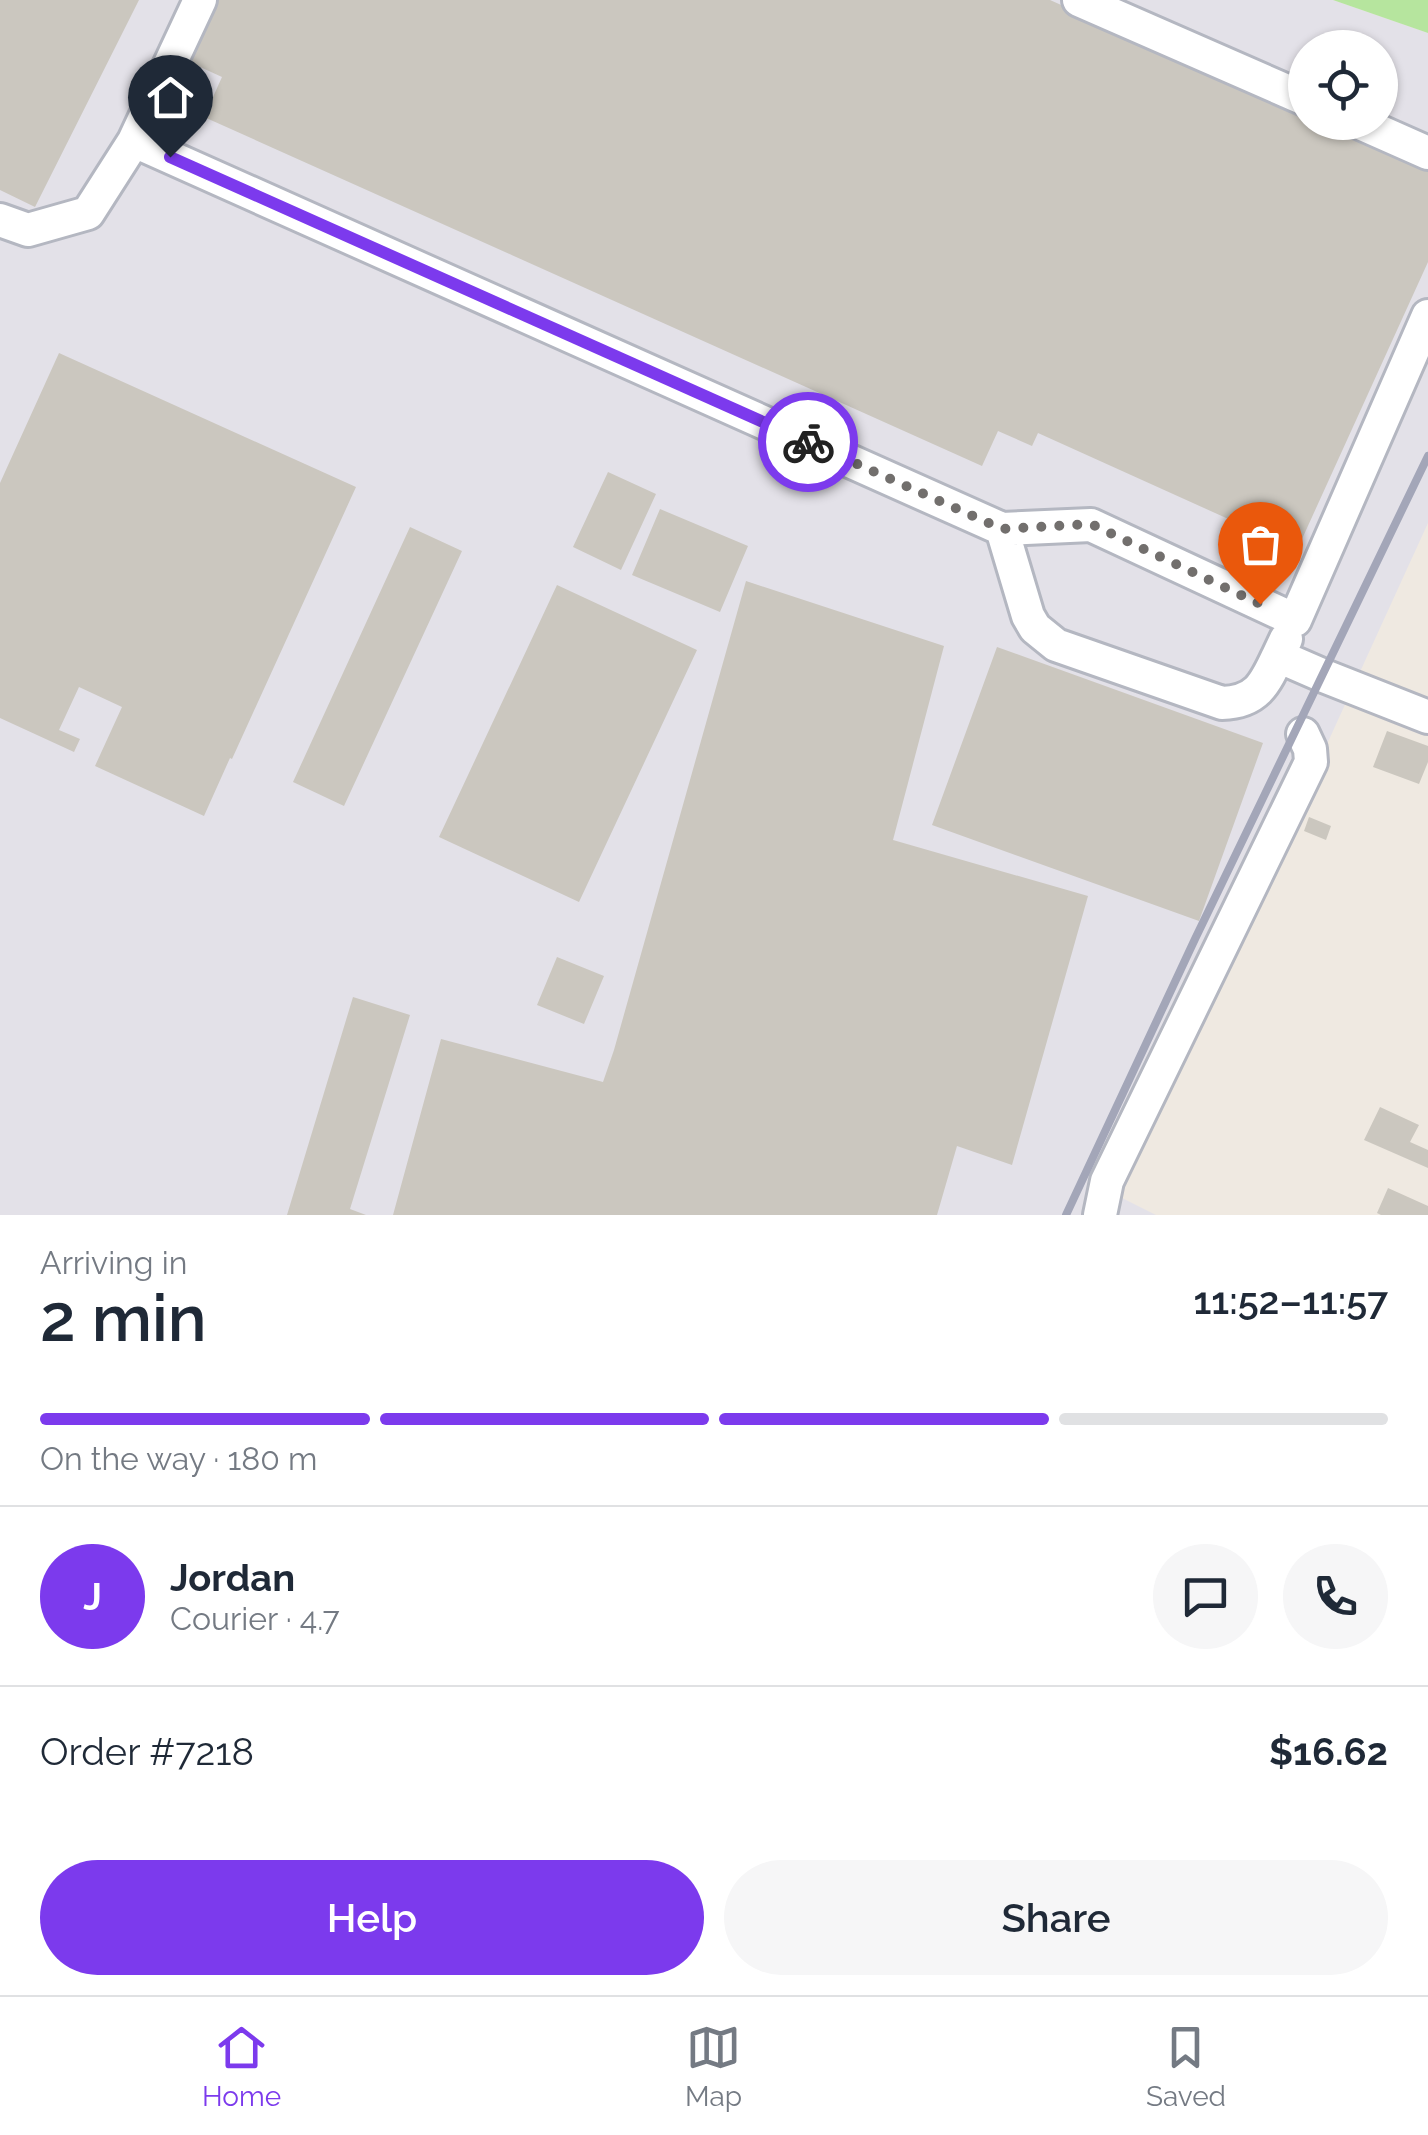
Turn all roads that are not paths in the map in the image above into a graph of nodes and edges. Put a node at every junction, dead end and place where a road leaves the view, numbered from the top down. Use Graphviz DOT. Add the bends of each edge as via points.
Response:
graph roads {
  1 [pos="200,0"];
  2 [pos="1078,0"];
  3 [pos="1288,92"];
  4 [pos="1398,136"];
  5 [pos="134,140"];
  6 [pos="1426,146"];
  7 [pos="0,220"];
  8 [pos="1428,316"];
  9 [pos="1002,529"];
  10 [pos="1294,620"];
  11 [pos="1278,656"];
  12 [pos="1428,717"];
  13 [pos="1303,734"];
  14 [pos="1100,1215"];
  1 -- 5 [label="street"];
  2 -- 3 [label="street"];
  4 -- 6 [label="street"];
  5 -- 7 [label="street" via="88,213 28,230"];
  5 -- 9 [label="street"];
  8 -- 10 [label="street"];
  9 -- 10 [label="street" via="1091,524"];
  9 -- 11 [label="street" via="1028,616 1056,645 1222,703 1248,699 1266,683"];
  10 -- 11 [label="street"];
  11 -- 12 [label="street"];
  13 -- 14 [label="street" via="1311,762 1107,1181"];
}
